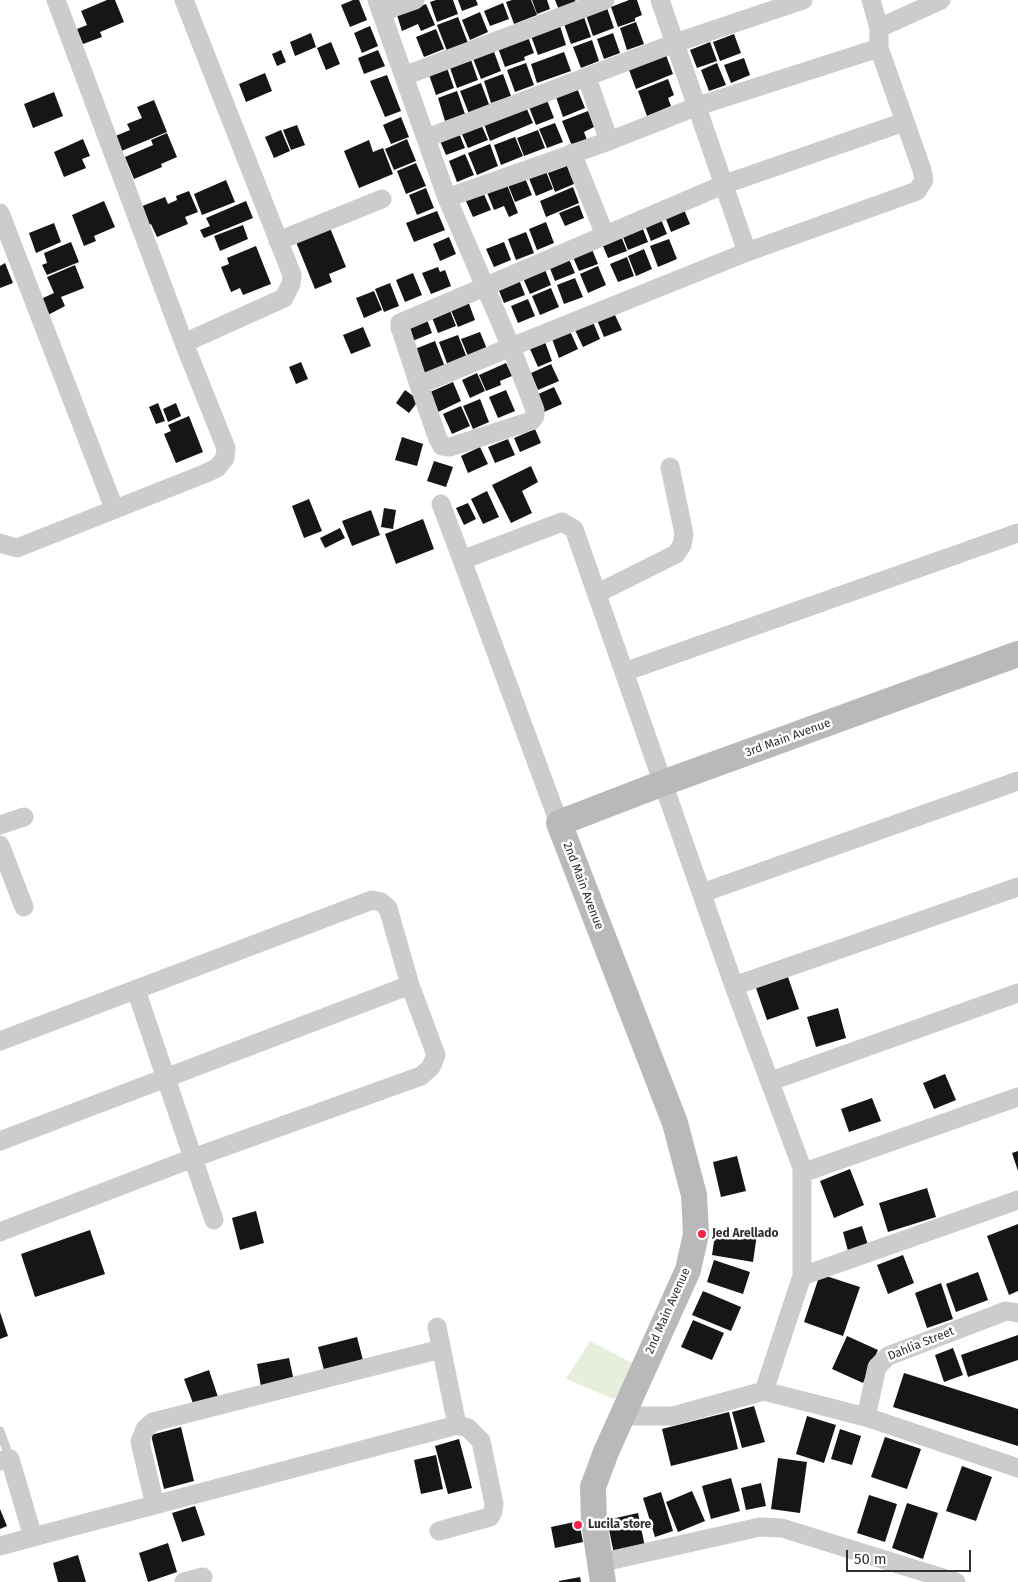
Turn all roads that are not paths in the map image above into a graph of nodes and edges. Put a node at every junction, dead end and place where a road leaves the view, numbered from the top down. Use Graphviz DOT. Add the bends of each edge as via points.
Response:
graph roads {
  1 [pos="56,0"];
  2 [pos="184,0"];
  3 [pos="414,0"];
  4 [pos="605,0"];
  5 [pos="660,0"];
  6 [pos="803,0"];
  7 [pos="871,0"];
  8 [pos="937,1"];
  9 [pos="379,6"];
  10 [pos="879,28"];
  11 [pos="675,43"];
  12 [pos="879,48"];
  13 [pos="404,76"];
  14 [pos="587,78"];
  15 [pos="698,106"];
  16 [pos="904,122"];
  17 [pos="426,138"];
  18 [pos="609,141"];
  19 [pos="572,153"];
  20 [pos="725,184"];
  21 [pos="447,198"];
  22 [pos="382,200"];
  23 [pos="0,213"];
  24 [pos="605,235"];
  25 [pos="278,241"];
  26 [pos="747,252"];
  27 [pos="486,286"];
  28 [pos="184,343"];
  29 [pos="511,347"];
  30 [pos="419,385"];
  31 [pos="670,467"];
  32 [pos="441,504"];
  33 [pos="114,508"];
  34 [pos="1018,533"];
  35 [pos="0,543"];
  36 [pos="462,560"];
  37 [pos="598,593"];
  38 [pos="1018,654"];
  39 [pos="624,672"];
  40 [pos="1018,781"];
  41 [pos="663,783"];
  42 [pos="24,817"];
  43 [pos="559,823"];
  44 [pos="0,825"];
  45 [pos="0,845"];
  46 [pos="1018,887"];
  47 [pos="702,894"];
  48 [pos="24,907"];
  49 [pos="410,985"];
  50 [pos="734,986"];
  51 [pos="136,990"];
  52 [pos="1018,993"];
  53 [pos="0,1041"];
  54 [pos="164,1078"];
  55 [pos="771,1081"];
  56 [pos="1018,1097"];
  57 [pos="0,1141"];
  58 [pos="193,1158"];
  59 [pos="802,1173"];
  60 [pos="1018,1200"];
  61 [pos="214,1220"];
  62 [pos="0,1232"];
  63 [pos="802,1276"];
  64 [pos="1018,1313"];
  65 [pos="437,1327"];
  66 [pos="441,1348"];
  67 [pos="764,1390"];
  68 [pos="621,1416"];
  69 [pos="866,1418"];
  70 [pos="457,1425"];
  71 [pos="0,1431"];
  72 [pos="5,1460"];
  73 [pos="1018,1468"];
  74 [pos="155,1505"];
  75 [pos="439,1531"];
  76 [pos="33,1537"];
  77 [pos="0,1546"];
  78 [pos="601,1573"];
  79 [pos="203,1577"];
  80 [pos="184,1582"];
  81 [pos="956,1582"];
  1 -- 28 [label="street"];
  2 -- 25 [label="street"];
  3 -- 9 [label="street"];
  4 -- 13 [label="street"];
  5 -- 11 [label="street"];
  6 -- 11 [label="street"];
  7 -- 10 [label="street"];
  8 -- 10 [label="street"];
  9 -- 13 [label="street"];
  10 -- 12 [label="street"];
  11 -- 14 [label="street"];
  11 -- 15 [label="street"];
  12 -- 15 [label="street"];
  12 -- 16 [label="street"];
  13 -- 17 [label="street"];
  14 -- 17 [label="street"];
  14 -- 18 [label="street"];
  15 -- 18 [label="street"];
  15 -- 20 [label="street"];
  16 -- 20 [label="street"];
  16 -- 26 [label="street" via="924,180 917,191"];
  17 -- 21 [label="street"];
  18 -- 19 [label="street"];
  19 -- 21 [label="street"];
  19 -- 24 [label="street"];
  20 -- 24 [label="street"];
  20 -- 26 [label="street"];
  21 -- 27 [label="street"];
  22 -- 25 [label="street"];
  23 -- 33 [label="street"];
  24 -- 27 [label="street"];
  25 -- 28 [label="street" via="292,275 284,298"];
  26 -- 29 [label="street"];
  27 -- 29 [label="street"];
  27 -- 30 [label="street" via="400,323"];
  28 -- 33 [label="street" via="226,448 225,458 217,468"];
  29 -- 30 [label="street"];
  29 -- 30 [label="street" via="535,410 531,422 450,447 442,446"];
  31 -- 37 [label="street" via="684,534 682,545 676,554"];
  32 -- 36 [label="street, 2nd Main Avenue"];
  33 -- 35 [label="street" via="17,548"];
  34 -- 39 [label="street"];
  36 -- 37 [label="street" via="562,522 574,529"];
  36 -- 43 [label="street, 2nd Main Avenue"];
  37 -- 39 [label="street"];
  38 -- 41 [label="street, 3rd Main Avenue"];
  39 -- 41 [label="street"];
  40 -- 47 [label="street"];
  41 -- 43 [label="street, 3rd Main Avenue"];
  41 -- 47 [label="street"];
  42 -- 44 [label="street"];
  43 -- 68 [label="street, 2nd Main Avenue" via="675,1123 694,1195 696,1234 688,1270"];
  45 -- 48 [label="street"];
  46 -- 50 [label="street"];
  47 -- 50 [label="street"];
  49 -- 51 [label="street" via="388,908 372,900"];
  49 -- 54 [label="street"];
  49 -- 58 [label="street" via="436,1055 431,1067 421,1076"];
  50 -- 55 [label="street"];
  51 -- 53 [label="street"];
  51 -- 54 [label="street"];
  52 -- 55 [label="street"];
  54 -- 57 [label="street"];
  54 -- 58 [label="street"];
  55 -- 59 [label="street"];
  56 -- 59 [label="street"];
  58 -- 61 [label="street"];
  58 -- 62 [label="street"];
  59 -- 63 [label="street"];
  60 -- 63 [label="street"];
  63 -- 67 [label="street"];
  64 -- 69 [label="street, Dahlia Street" via="1006,1311 888,1356 877,1367"];
  65 -- 66 [label="street"];
  66 -- 70 [label="street"];
  66 -- 74 [label="street" via="153,1422 145,1429 140,1442"];
  67 -- 68 [label="street" via="673,1416"];
  67 -- 69 [label="street"];
  68 -- 78 [label="street, 2nd Main Avenue" via="593,1487"];
  69 -- 73 [label="street"];
  70 -- 74 [label="street"];
  70 -- 75 [label="street" via="468,1428 481,1441 493,1511 490,1517"];
  71 -- 72 [label="lane"];
  72 -- 76 [label="street"];
  74 -- 76 [label="street"];
  76 -- 77 [label="street"];
  78 -- 81 [label="street" via="760,1528 782,1528"];
  79 -- 80 [label="street"];
}
